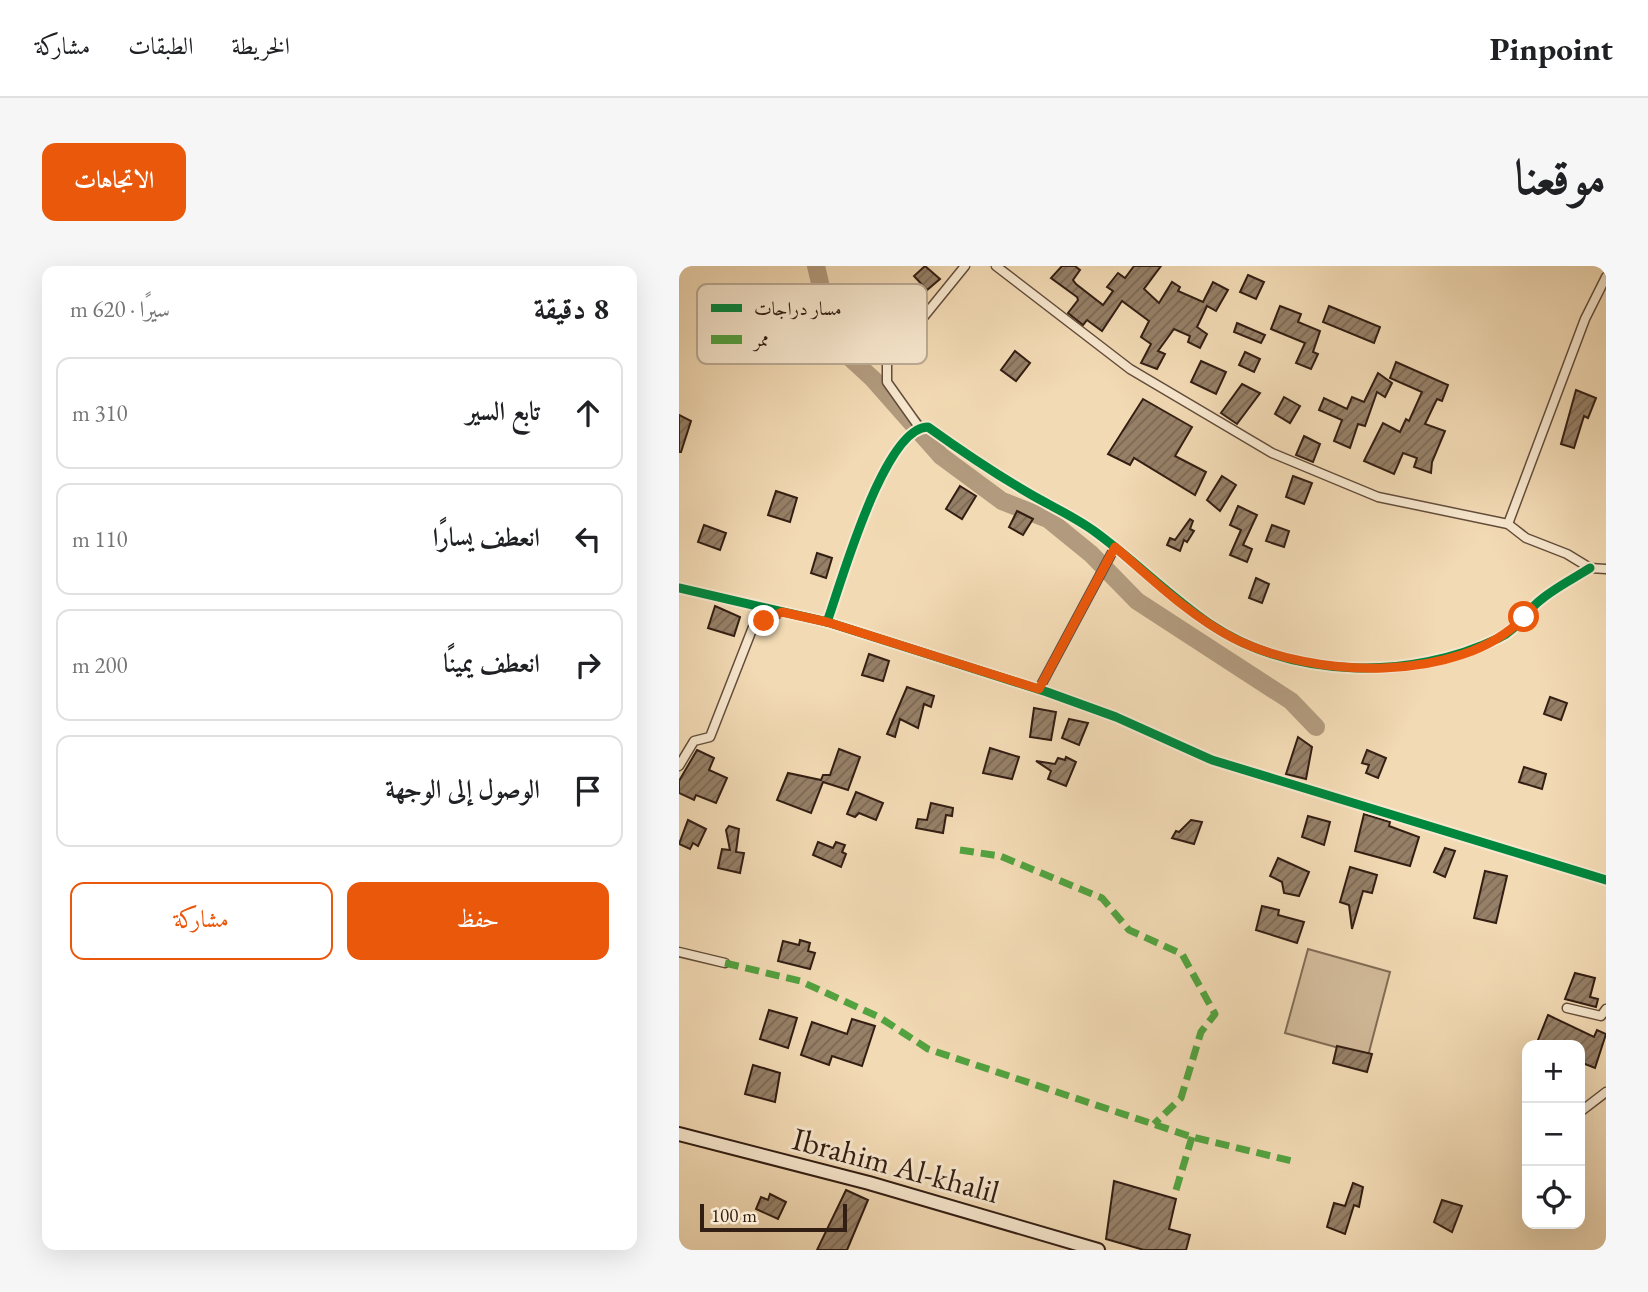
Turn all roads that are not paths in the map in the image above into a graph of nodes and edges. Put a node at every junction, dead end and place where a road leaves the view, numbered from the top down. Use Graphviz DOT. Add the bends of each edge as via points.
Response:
graph roads {
  1 [pos="965,266"];
  2 [pos="996,266"];
  3 [pos="1606,277"];
  4 [pos="927,313"];
  5 [pos="887,364"];
  6 [pos="919,427"];
  7 [pos="1508,524"];
  8 [pos="1115,547"];
  9 [pos="1590,568"];
  10 [pos="1606,569"];
  11 [pos="679,588"];
  12 [pos="782,612"];
  13 [pos="827,622"];
  14 [pos="1039,689"];
  15 [pos="679,766"];
  16 [pos="1606,880"];
  17 [pos="679,952"];
  18 [pos="726,963"];
  19 [pos="1567,1008"];
  20 [pos="1606,1009"];
  21 [pos="1606,1092"];
  22 [pos="1585,1108"];
  23 [pos="679,1134"];
  24 [pos="1098,1250"];
  1 -- 4 [label="street"];
  2 -- 7 [label="street" via="1129,369 1272,453 1378,497"];
  3 -- 7 [label="street" via="1585,319"];
  5 -- 6 [label="street" via="887,382"];
  6 -- 8 [label="street" via="928,427"];
  6 -- 13 [label="street" via="910,432 886,466 872,495"];
  7 -- 9 [label="street" via="1526,538"];
  8 -- 9 [label="street" via="1209,623 1252,647 1333,667 1378,669 1437,660 1499,638 1539,601"];
  8 -- 14 [label="street"];
  9 -- 10 [label="street"];
  11 -- 12 [label="street"];
  12 -- 13 [label="street"];
  12 -- 15 [label="street" via="753,627 710,737 694,741"];
  13 -- 14 [label="street"];
  14 -- 16 [label="street" via="1212,760"];
  17 -- 18 [label="street"];
  19 -- 20 [label="street" via="1601,1016"];
  21 -- 22 [label="street"];
  23 -- 24 [label="street, Ibrahim Al-khalil"];
}
